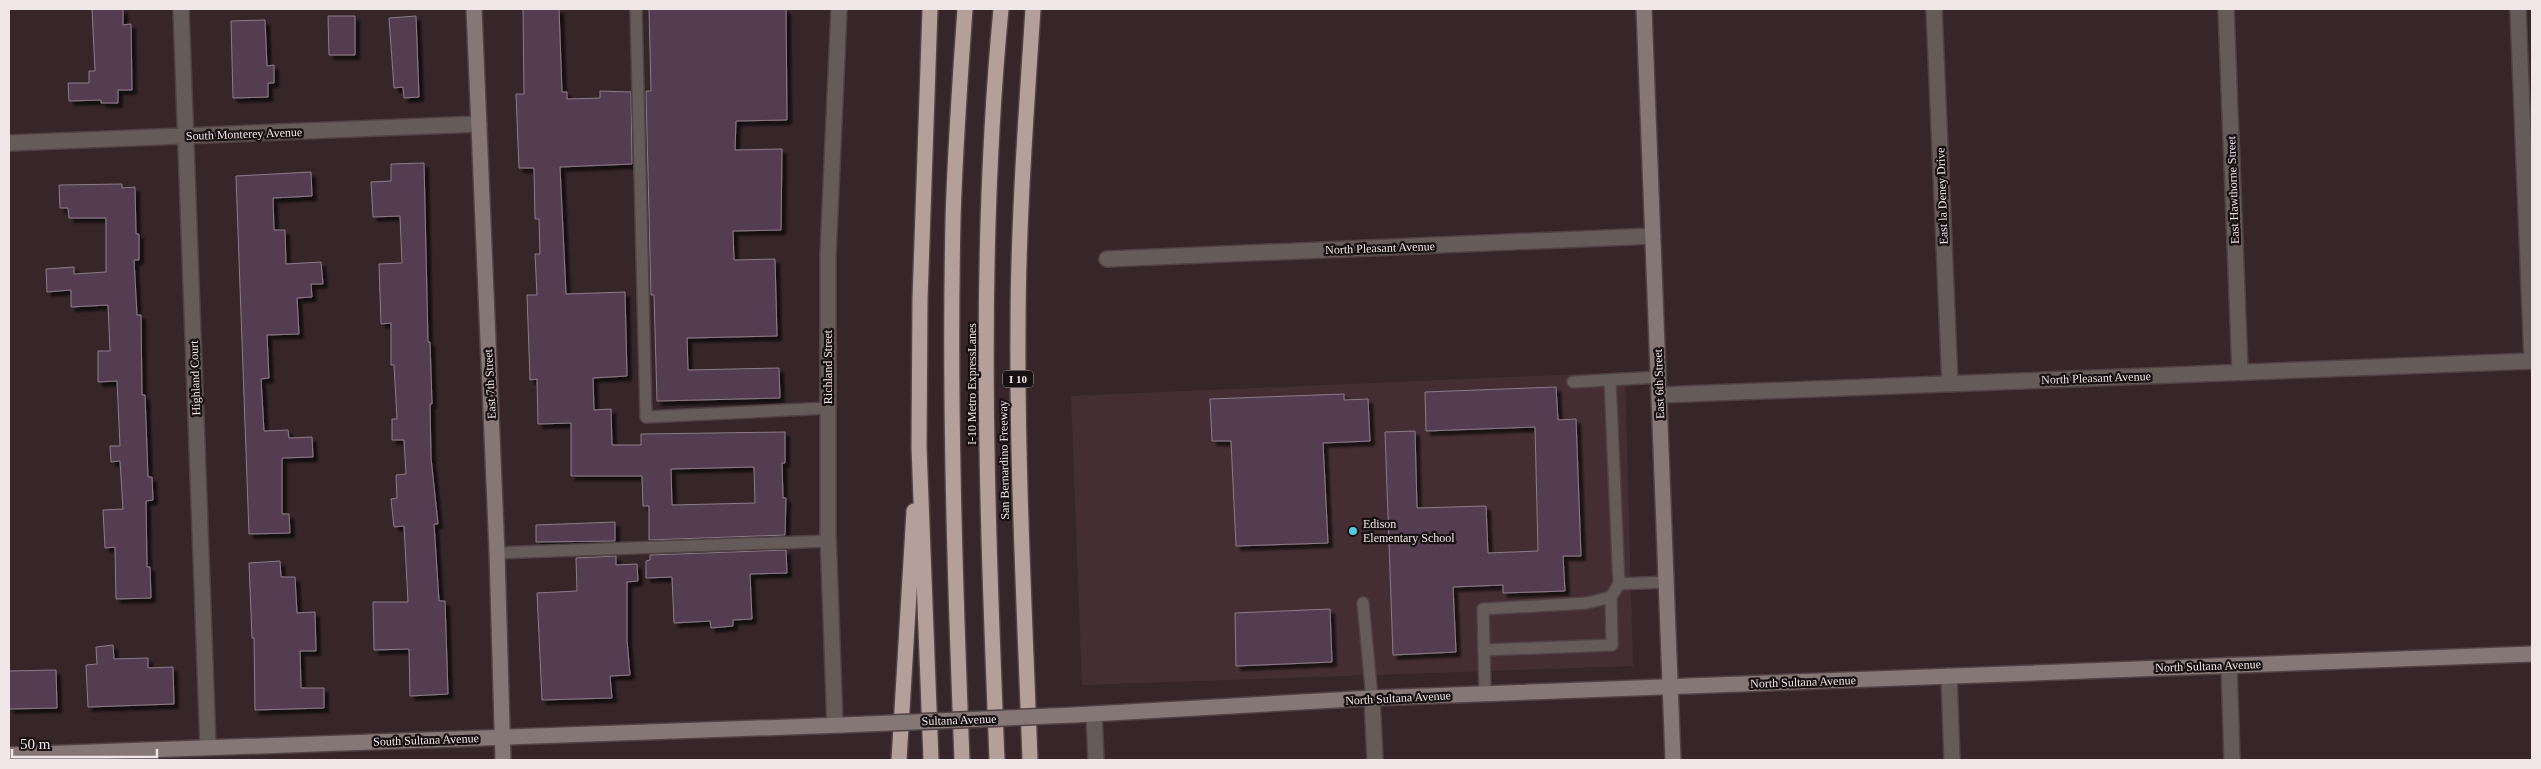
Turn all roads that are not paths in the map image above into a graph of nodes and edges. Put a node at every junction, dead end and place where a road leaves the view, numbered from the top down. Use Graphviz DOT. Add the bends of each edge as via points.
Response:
graph roads {
  1 [pos="181,9"];
  2 [pos="474,9"];
  3 [pos="636,9"];
  4 [pos="839,9"];
  5 [pos="930,9"];
  6 [pos="965,9"];
  7 [pos="1001,9"];
  8 [pos="1032,9"];
  9 [pos="1644,9"];
  10 [pos="1934,9"];
  11 [pos="2226,9"];
  12 [pos="2518,9"];
  13 [pos="479,124"];
  14 [pos="186,136"];
  15 [pos="9,143"];
  16 [pos="1653,236"];
  17 [pos="1108,259"];
  18 [pos="2532,361"];
  19 [pos="2240,372"];
  20 [pos="1659,377"];
  21 [pos="1610,380"];
  22 [pos="1573,382"];
  23 [pos="1950,384"];
  24 [pos="1660,395"];
  25 [pos="828,408"];
  26 [pos="919,448"];
  27 [pos="828,540"];
  28 [pos="498,553"];
  29 [pos="1666,582"];
  30 [pos="1619,584"];
  31 [pos="1611,597"];
  32 [pos="1363,603"];
  33 [pos="1484,650"];
  34 [pos="2532,654"];
  35 [pos="2228,665"];
  36 [pos="1949,676"];
  37 [pos="1669,687"];
  38 [pos="1485,694"];
  39 [pos="1372,698"];
  40 [pos="1094,714"];
  41 [pos="1074,715"];
  42 [pos="839,725"];
  43 [pos="502,737"];
  44 [pos="208,748"];
  45 [pos="9,755"];
  46 [pos="1030,757"];
  47 [pos="503,760"];
  48 [pos="899,760"];
  49 [pos="931,760"];
  50 [pos="962,760"];
  51 [pos="997,760"];
  52 [pos="1096,760"];
  53 [pos="1375,760"];
  54 [pos="1673,760"];
  55 [pos="1952,760"];
  56 [pos="2232,760"];
  1 -- 14 [label="street, Highland Court"];
  2 -- 13 [label="street, East 7th Street"];
  3 -- 25 [label="lane" via="646,418"];
  4 -- 25 [label="street, Richland Street" via="828,255"];
  5 -- 26 [label="highway" via="920,299"];
  6 -- 50 [label="highway, I-10 Metro ExpressLanes" via="953,218 952,319"];
  7 -- 51 [label="highway, I-10 Metro ExpressLanes" via="985,362"];
  8 -- 46 [label="highway, San Bernardino Freeway / I 10" via="1018,328"];
  9 -- 16 [label="street, East 6th Street"];
  10 -- 23 [label="street, East la Deney Drive"];
  11 -- 19 [label="street, East Hawthorne Street"];
  12 -- 18 [label="street"];
  13 -- 14 [label="street, South Monterey Avenue"];
  13 -- 28 [label="street, East 7th Street"];
  14 -- 15 [label="street, South Monterey Avenue"];
  14 -- 44 [label="street, Highland Court"];
  16 -- 17 [label="street, North Pleasant Avenue"];
  16 -- 20 [label="street, East 6th Street"];
  18 -- 19 [label="street, North Pleasant Avenue"];
  19 -- 23 [label="street, North Pleasant Avenue"];
  20 -- 21 [label="lane"];
  20 -- 24 [label="street, East 6th Street"];
  21 -- 22 [label="lane"];
  21 -- 30 [label="lane"];
  23 -- 24 [label="street, North Pleasant Avenue"];
  24 -- 29 [label="street, East 6th Street"];
  25 -- 27 [label="street, Richland Street"];
  26 -- 48 [label="highway"];
  26 -- 49 [label="highway"];
  27 -- 28 [label="lane"];
  27 -- 42 [label="street, Richland Street"];
  28 -- 43 [label="street, East 7th Street"];
  29 -- 30 [label="lane"];
  29 -- 37 [label="street, East 6th Street"];
  30 -- 31 [label="lane"];
  31 -- 33 [label="lane" via="1587,603 1483,609"];
  31 -- 33 [label="lane" via="1612,645"];
  32 -- 39 [label="lane"];
  33 -- 38 [label="lane"];
  34 -- 35 [label="street, North Sultana Avenue"];
  35 -- 36 [label="street, North Sultana Avenue"];
  35 -- 56 [label="street"];
  36 -- 37 [label="street, North Sultana Avenue"];
  36 -- 55 [label="street"];
  37 -- 38 [label="street, North Sultana Avenue"];
  37 -- 54 [label="street, East 6th Street"];
  38 -- 39 [label="street, North Sultana Avenue"];
  39 -- 40 [label="street, North Sultana Avenue"];
  39 -- 53 [label="street"];
  40 -- 41 [label="street, North Sultana Avenue"];
  40 -- 52 [label="street"];
  41 -- 42 [label="street, Sultana Avenue, bridge"];
  42 -- 43 [label="street, South Sultana Avenue"];
  43 -- 44 [label="street, South Sultana Avenue"];
  43 -- 47 [label="street, East 7th Street"];
  44 -- 45 [label="street, South Sultana Avenue"];
}
